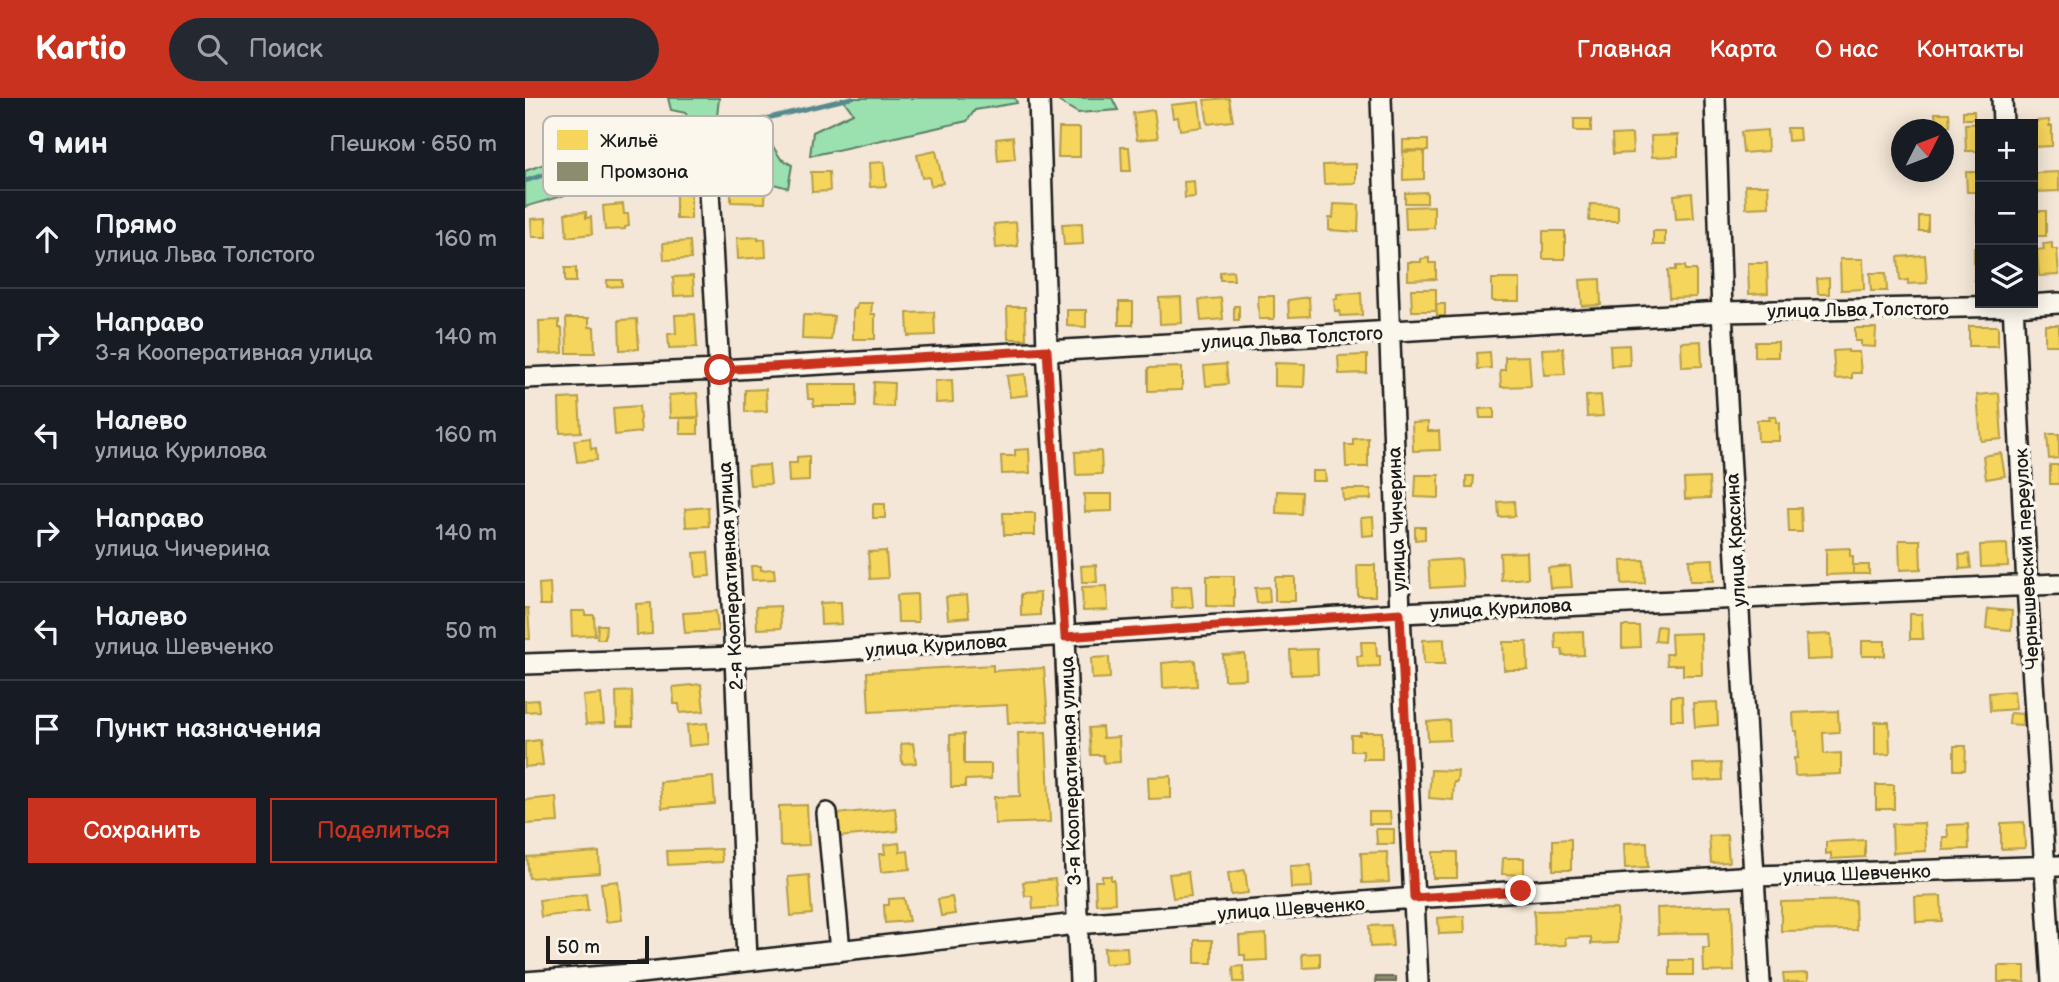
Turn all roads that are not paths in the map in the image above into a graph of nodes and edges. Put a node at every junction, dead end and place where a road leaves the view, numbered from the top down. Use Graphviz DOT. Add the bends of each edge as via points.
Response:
graph roads {
  1 [pos="1039,98"];
  2 [pos="1381,98"];
  3 [pos="1715,98"];
  4 [pos="2001,98"];
  5 [pos="2003,119"];
  6 [pos="709,196"];
  7 [pos="2038,303"];
  8 [pos="2059,303"];
  9 [pos="1975,305"];
  10 [pos="2013,308"];
  11 [pos="1722,312"];
  12 [pos="1388,331"];
  13 [pos="1047,350"];
  14 [pos="720,370"];
  15 [pos="525,378"];
  16 [pos="2059,584"];
  17 [pos="2027,586"];
  18 [pos="1738,597"];
  19 [pos="1400,613"];
  20 [pos="1065,637"];
  21 [pos="735,657"];
  22 [pos="525,664"];
  23 [pos="828,813"];
  24 [pos="2052,867"];
  25 [pos="1753,876"];
  26 [pos="1414,898"];
  27 [pos="1077,924"];
  28 [pos="840,951"];
  29 [pos="747,961"];
  30 [pos="632,978"];
  31 [pos="525,982"];
  32 [pos="1080,982"];
  33 [pos="1418,982"];
  34 [pos="1761,982"];
  35 [pos="2052,982"];
  1 -- 13 [label="street, 3-я Кооперативная улица"];
  2 -- 12 [label="street, улица Чичерина"];
  3 -- 11 [label="street, улица Красина"];
  4 -- 5 [label="street"];
  6 -- 14 [label="street, 2-я Кооперативная улица"];
  7 -- 8 [label="street, улица Льва Толстого"];
  9 -- 11 [label="street, улица Льва Толстого"];
  10 -- 17 [label="street, Чернышевский переулок"];
  11 -- 12 [label="street, улица Льва Толстого"];
  11 -- 18 [label="street, улица Красина"];
  12 -- 13 [label="street, улица Льва Толстого"];
  12 -- 19 [label="street, улица Чичерина"];
  13 -- 14 [label="street, улица Льва Толстого"];
  13 -- 20 [label="street, 3-я Кооперативная улица"];
  14 -- 15 [label="street, улица Льва Толстого"];
  14 -- 21 [label="street, 2-я Кооперативная улица"];
  16 -- 17 [label="street, улица Курилова"];
  17 -- 18 [label="street, улица Курилова"];
  17 -- 24 [label="street, Чернышевский переулок"];
  18 -- 19 [label="street, улица Курилова"];
  18 -- 25 [label="street, улица Красина"];
  19 -- 20 [label="street, улица Курилова"];
  19 -- 26 [label="street, улица Чичерина"];
  20 -- 21 [label="street, улица Курилова"];
  20 -- 27 [label="street, 3-я Кооперативная улица"];
  21 -- 22 [label="street, улица Курилова"];
  21 -- 29 [label="street, 2-я Кооперативная улица"];
  23 -- 28 [label="street"];
  24 -- 25 [label="street, улица Шевченко"];
  24 -- 35 [label="street, Чернышевский переулок"];
  25 -- 26 [label="street, улица Шевченко"];
  25 -- 34 [label="street, улица Красина"];
  26 -- 27 [label="street, улица Шевченко"];
  26 -- 33 [label="street, улица Чичерина"];
  27 -- 28 [label="street, улица Шевченко"];
  27 -- 32 [label="street, 3-я Кооперативная улица"];
  28 -- 29 [label="street, улица Шевченко"];
  29 -- 30 [label="street, улица Шевченко"];
  30 -- 31 [label="street, улица Шевченко"];
}
